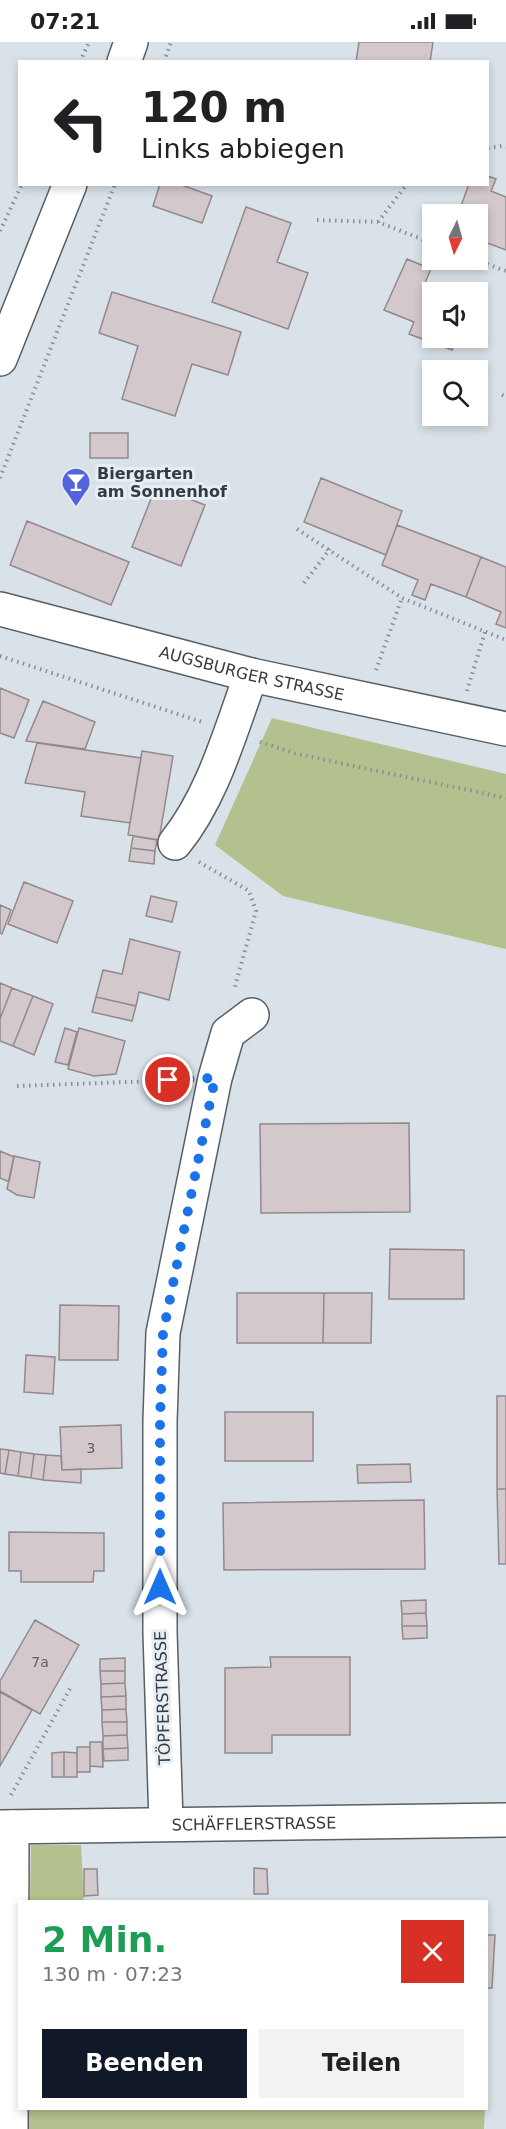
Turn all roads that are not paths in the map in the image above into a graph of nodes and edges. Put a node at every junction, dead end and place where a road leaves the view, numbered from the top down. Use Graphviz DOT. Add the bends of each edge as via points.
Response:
graph roads {
  1 [pos="131,42"];
  2 [pos="125,60"];
  3 [pos="69,186"];
  4 [pos="0,359"];
  5 [pos="0,609"];
  6 [pos="251,675"];
  7 [pos="506,729"];
  8 [pos="175,843"];
  9 [pos="240,1024"];
  10 [pos="6,1819"];
  11 [pos="506,1821"];
  12 [pos="166,1823"];
  13 [pos="11,2129"];
  1 -- 2 [label="street"];
  3 -- 4 [label="street"];
  5 -- 6 [label="street, AUGSBURGER STRASSE"];
  6 -- 7 [label="street, AUGSBURGER STRASSE"];
  6 -- 8 [label="street" via="217,767 191,823"];
  9 -- 12 [label="street, TÖPFERSTRASSE" via="215,1078 163,1333 160,1632"];
  10 -- 12 [label="street, SCHÄFFLERSTRASSE"];
  10 -- 13 [label="street"];
  11 -- 12 [label="street, SCHÄFFLERSTRASSE"];
}
